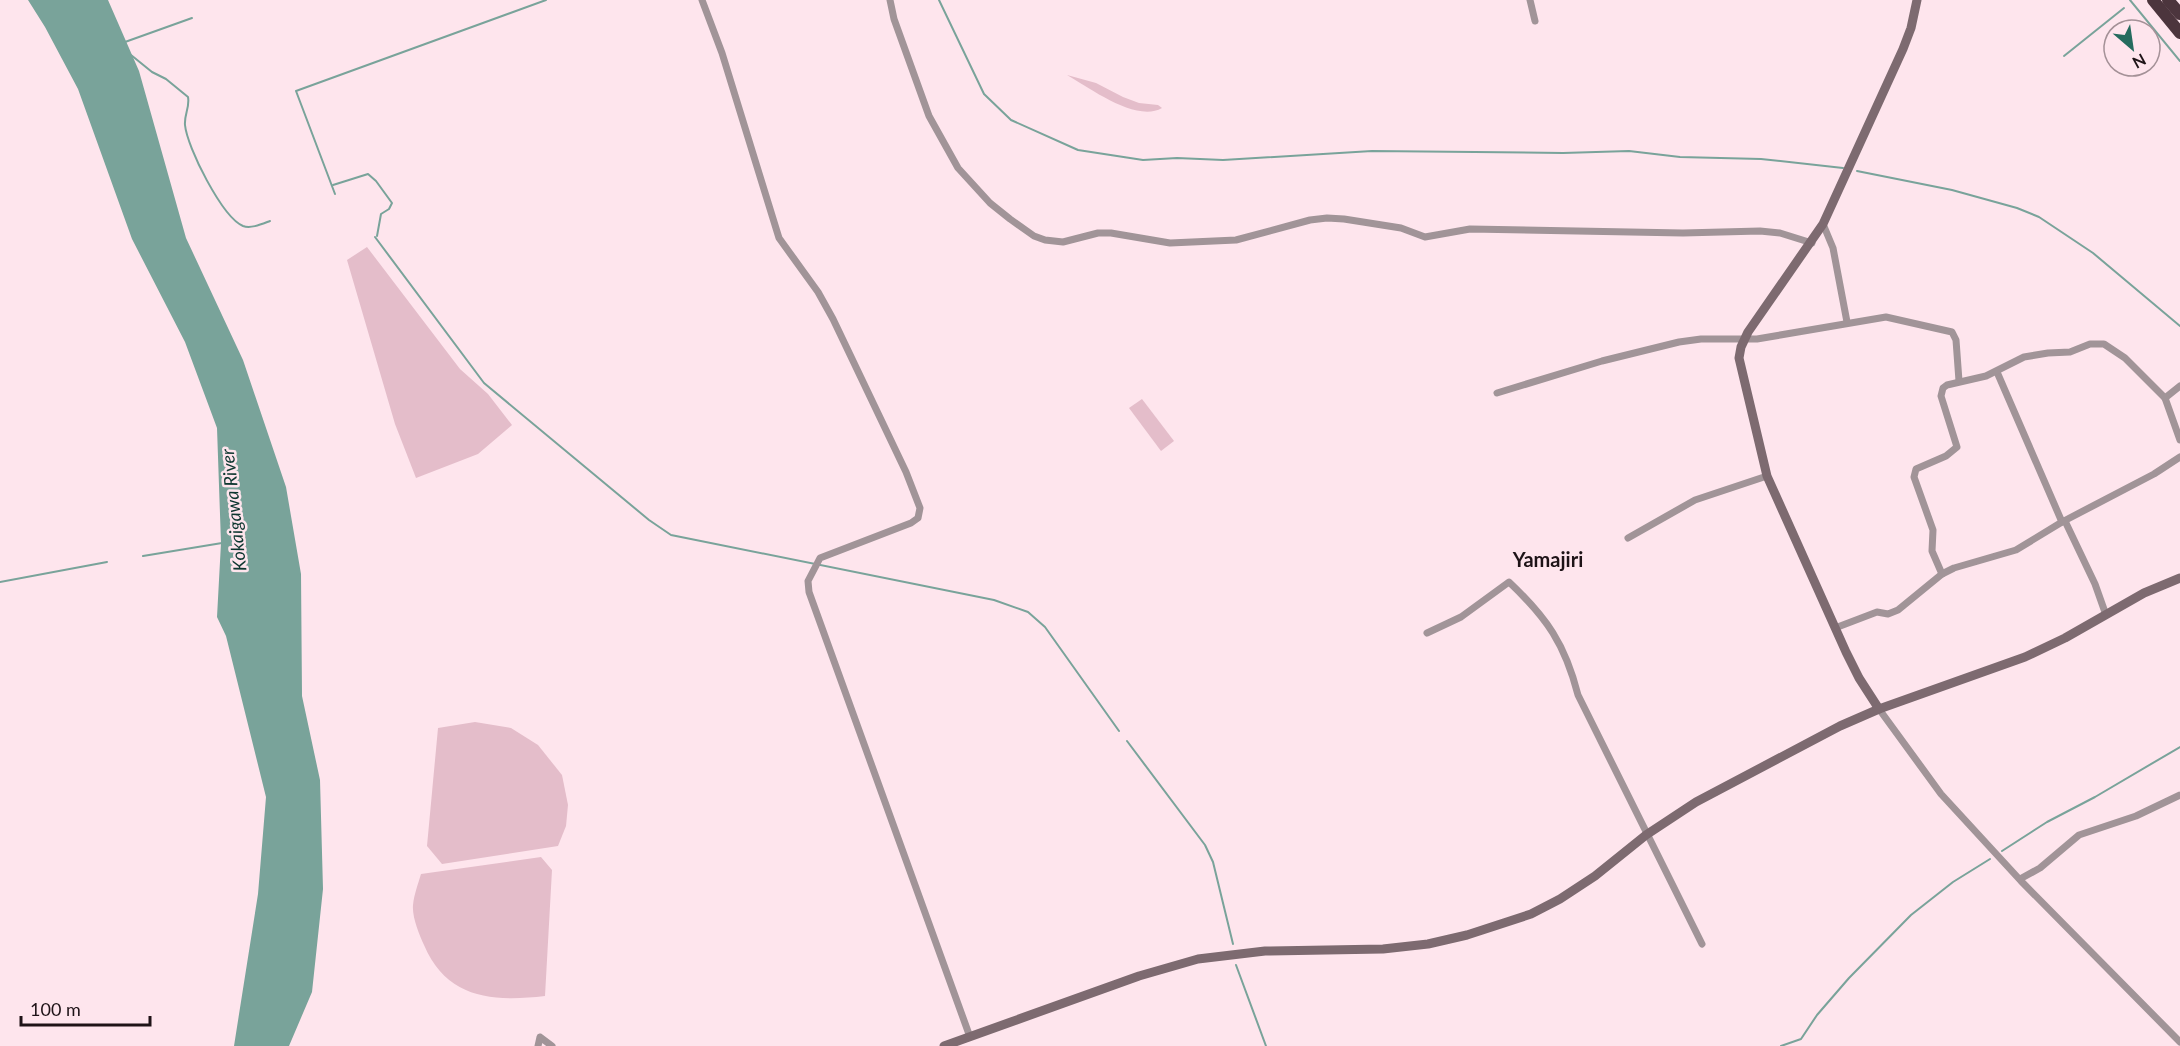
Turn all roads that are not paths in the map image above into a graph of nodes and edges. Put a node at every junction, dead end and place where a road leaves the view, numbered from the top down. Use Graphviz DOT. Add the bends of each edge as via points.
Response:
graph roads {
  1 [pos="702,0"];
  2 [pos="890,0"];
  3 [pos="1530,0"];
  4 [pos="1917,0"];
  5 [pos="2153,0"];
  6 [pos="2168,0"];
  7 [pos="2180,14"];
  8 [pos="1535,21"];
  9 [pos="2180,33"];
  10 [pos="1823,224"];
  11 [pos="1812,243"];
  12 [pos="1847,322"];
  13 [pos="1744,339"];
  14 [pos="1997,372"];
  15 [pos="1959,381"];
  16 [pos="2180,386"];
  17 [pos="1497,393"];
  18 [pos="2165,398"];
  19 [pos="2180,440"];
  20 [pos="2180,457"];
  21 [pos="1767,476"];
  22 [pos="2063,521"];
  23 [pos="1628,538"];
  24 [pos="1942,574"];
  25 [pos="2180,578"];
  26 [pos="2106,615"];
  27 [pos="1835,628"];
  28 [pos="1427,633"];
  29 [pos="1879,709"];
  30 [pos="2180,795"];
  31 [pos="1646,835"];
  32 [pos="2020,879"];
  33 [pos="1702,944"];
  34 [pos="970,1037"];
  35 [pos="2180,1042"];
  36 [pos="538,1046"];
  37 [pos="552,1046"];
  38 [pos="944,1046"];
  1 -- 34 [label="street" via="778,238 826,306 904,466 920,508 918,518 911,523 820,558 808,581 809,592"];
  2 -- 11 [label="street" via="929,116 958,168 996,208 1024,230 1045,240 1063,242 1112,233 1170,243 1236,240 1327,218 1401,228 1425,237 1470,229 1760,231 1780,232"];
  3 -- 8 [label="street"];
  4 -- 10 [label="street" via="1903,49"];
  5 -- 9 [label="highway"];
  6 -- 7 [label="highway"];
  10 -- 11 [label="street"];
  10 -- 12 [label="street" via="1833,248"];
  11 -- 13 [label="street"];
  12 -- 13 [label="street"];
  12 -- 15 [label="street" via="1891,317 1950,330 1956,340"];
  13 -- 17 [label="street" via="1679,342"];
  13 -- 21 [label="street" via="1740,364"];
  14 -- 15 [label="street"];
  14 -- 18 [label="street" via="2024,357 2070,352 2098,343 2125,358"];
  14 -- 22 [label="street"];
  15 -- 24 [label="street" via="1942,391 1957,447 1914,472 1933,530 1932,551"];
  16 -- 18 [label="street"];
  18 -- 19 [label="street"];
  20 -- 22 [label="street"];
  21 -- 23 [label="street" via="1695,500"];
  21 -- 27 [label="street"];
  22 -- 24 [label="street" via="2016,550"];
  22 -- 26 [label="street"];
  24 -- 27 [label="street" via="1898,610 1888,614 1877,612"];
  25 -- 26 [label="street"];
  26 -- 29 [label="street" via="2025,657"];
  27 -- 29 [label="street"];
  28 -- 31 [label="street" via="1461,617 1509,582 1533,605 1556,637 1571,667 1578,695"];
  29 -- 31 [label="street" via="1696,802"];
  29 -- 32 [label="street" via="1941,794"];
  30 -- 32 [label="street" via="2136,816 2079,835 2040,868"];
  31 -- 33 [label="street"];
  31 -- 34 [label="street" via="1560,899 1531,914 1467,935 1383,949 1264,951 1198,959"];
  32 -- 35 [label="street"];
  34 -- 38 [label="street"];
  36 -- 37 [label="street" via="540,1037"];
}
